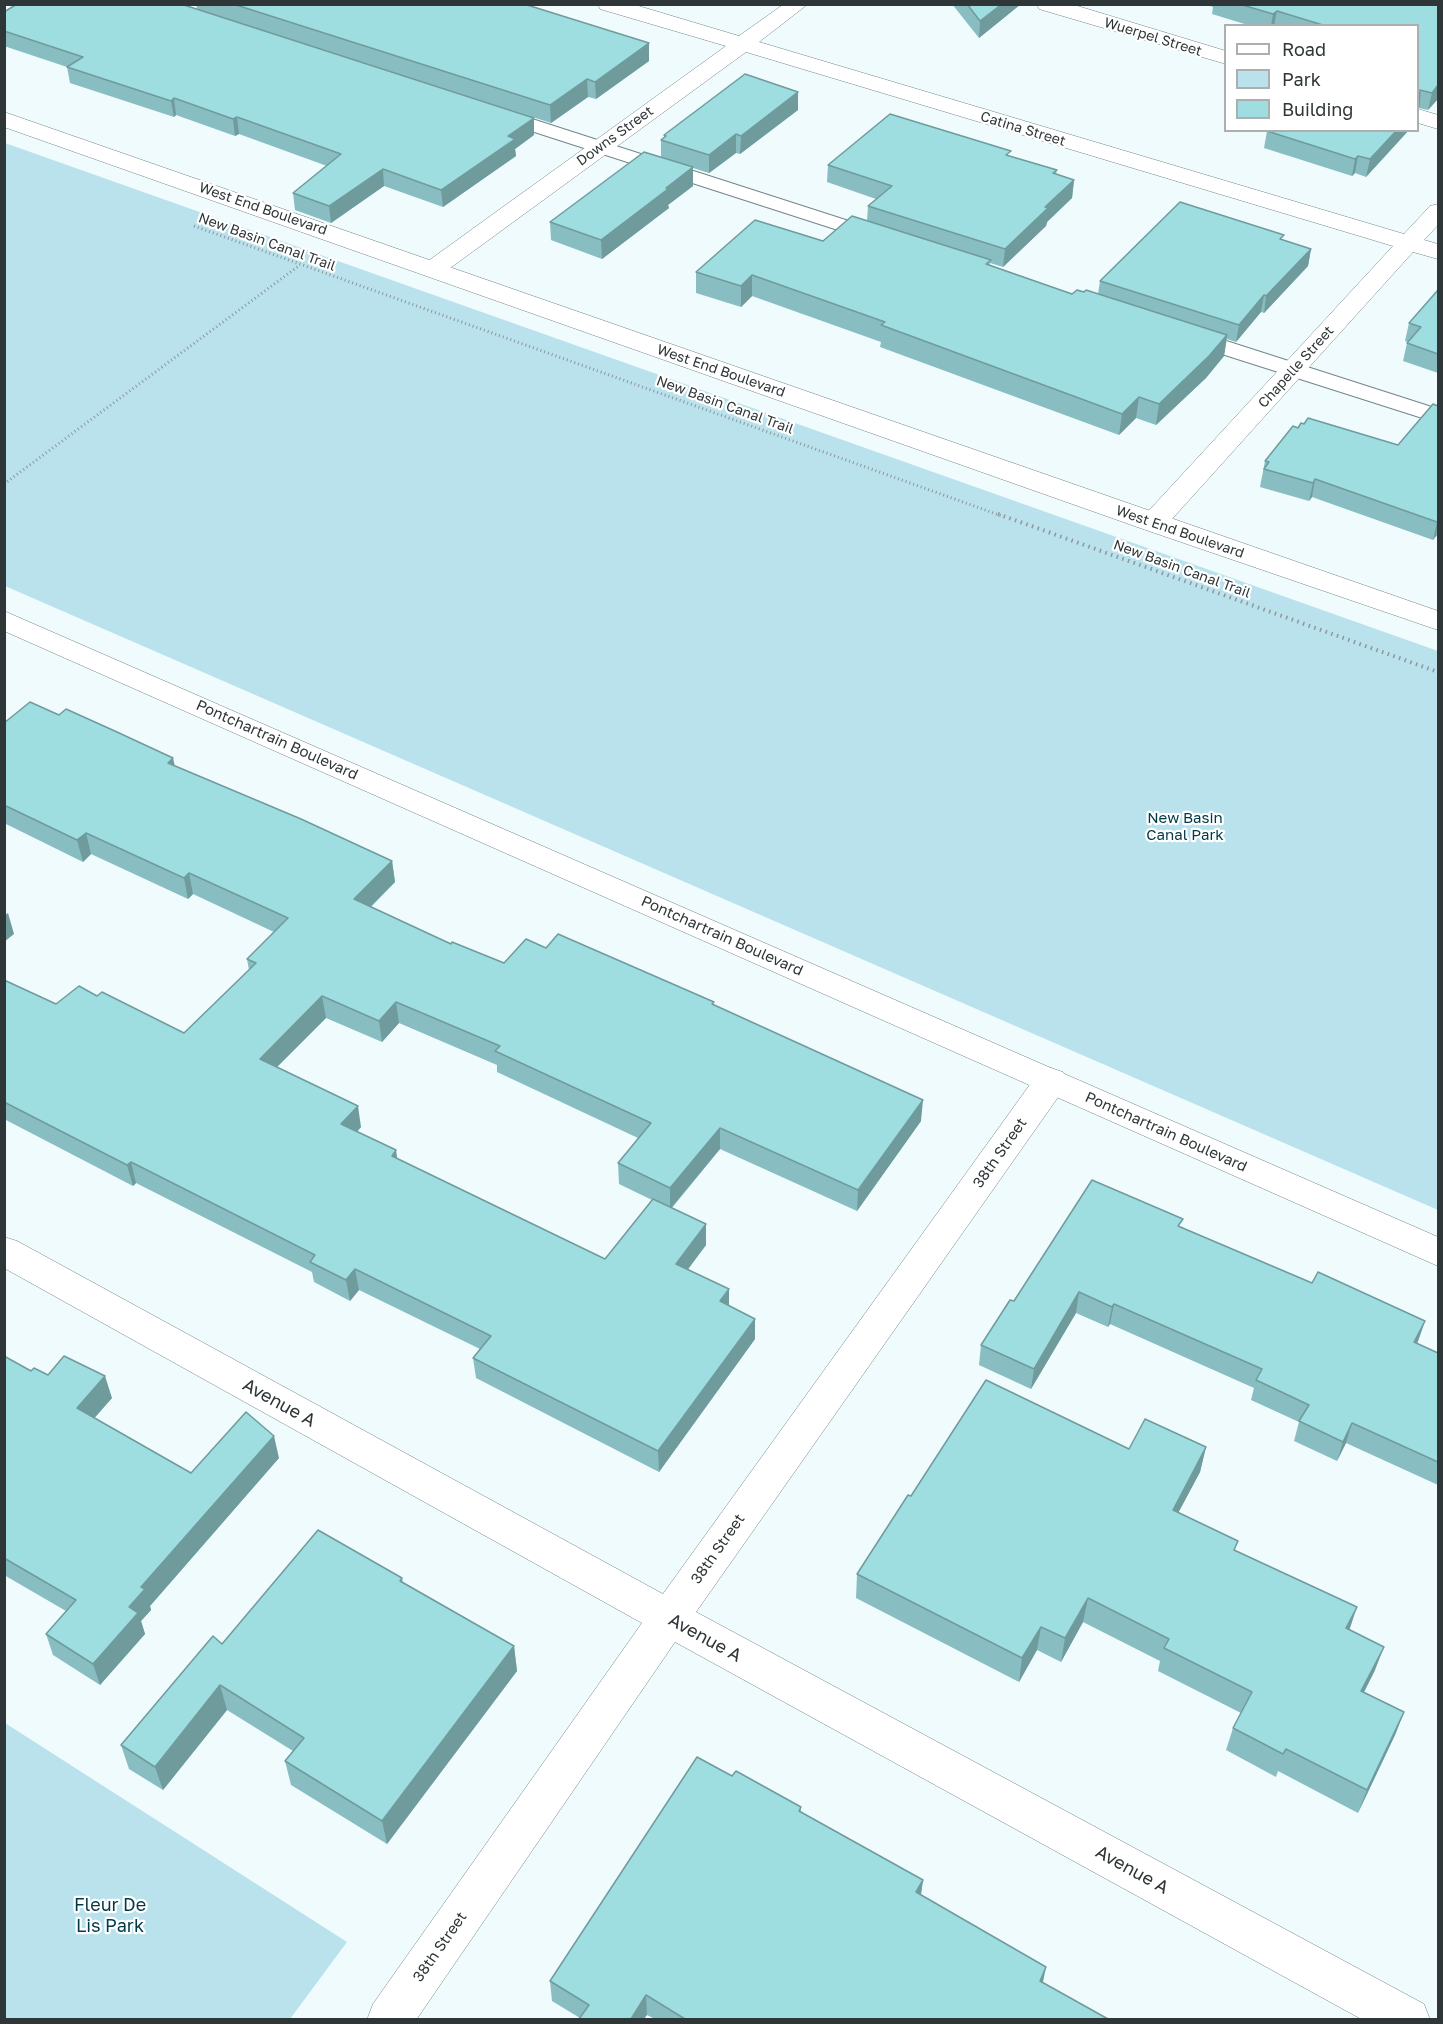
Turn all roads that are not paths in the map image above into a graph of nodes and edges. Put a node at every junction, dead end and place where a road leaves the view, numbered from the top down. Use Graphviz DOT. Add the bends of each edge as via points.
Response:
graph roads {
  1 [pos="608,4"];
  2 [pos="798,4"];
  3 [pos="1047,4"];
  4 [pos="740,45"];
  5 [pos="1224,57"];
  6 [pos="477,107"];
  7 [pos="1419,116"];
  8 [pos="4,119"];
  9 [pos="1438,122"];
  10 [pos="600,146"];
  11 [pos="1438,211"];
  12 [pos="1409,243"];
  13 [pos="901,244"];
  14 [pos="1438,252"];
  15 [pos="433,268"];
  16 [pos="1170,330"];
  17 [pos="1294,370"];
  18 [pos="1438,416"];
  19 [pos="1153,524"];
  20 [pos="4,620"];
  21 [pos="1438,621"];
  22 [pos="1051,1081"];
  23 [pos="4,1251"];
  24 [pos="1438,1252"];
  25 [pos="669,1618"];
  26 [pos="389,2019"];
  27 [pos="1408,2019"];
  1 -- 4 [label="street, Catina Street"];
  2 -- 4 [label="street, Downs Street"];
  3 -- 5 [label="street, Wuerpel Street"];
  4 -- 10 [label="street, Downs Street"];
  4 -- 12 [label="street, Catina Street"];
  6 -- 10 [label="lane"];
  7 -- 9 [label="street"];
  8 -- 15 [label="street, West End Boulevard"];
  10 -- 13 [label="lane"];
  10 -- 15 [label="street, Downs Street"];
  11 -- 12 [label="street, Chapelle Street"];
  12 -- 14 [label="street, Catina Street"];
  12 -- 17 [label="street, Chapelle Street"];
  15 -- 19 [label="street, West End Boulevard"];
  16 -- 17 [label="lane"];
  17 -- 18 [label="lane"];
  17 -- 19 [label="street, Chapelle Street"];
  19 -- 21 [label="street, West End Boulevard"];
  20 -- 22 [label="street, Pontchartrain Boulevard"];
  22 -- 24 [label="street, Pontchartrain Boulevard"];
  22 -- 25 [label="street, 38th Street"];
  23 -- 25 [label="street, Avenue A"];
  25 -- 26 [label="street, 38th Street"];
  25 -- 27 [label="street, Avenue A"];
}
